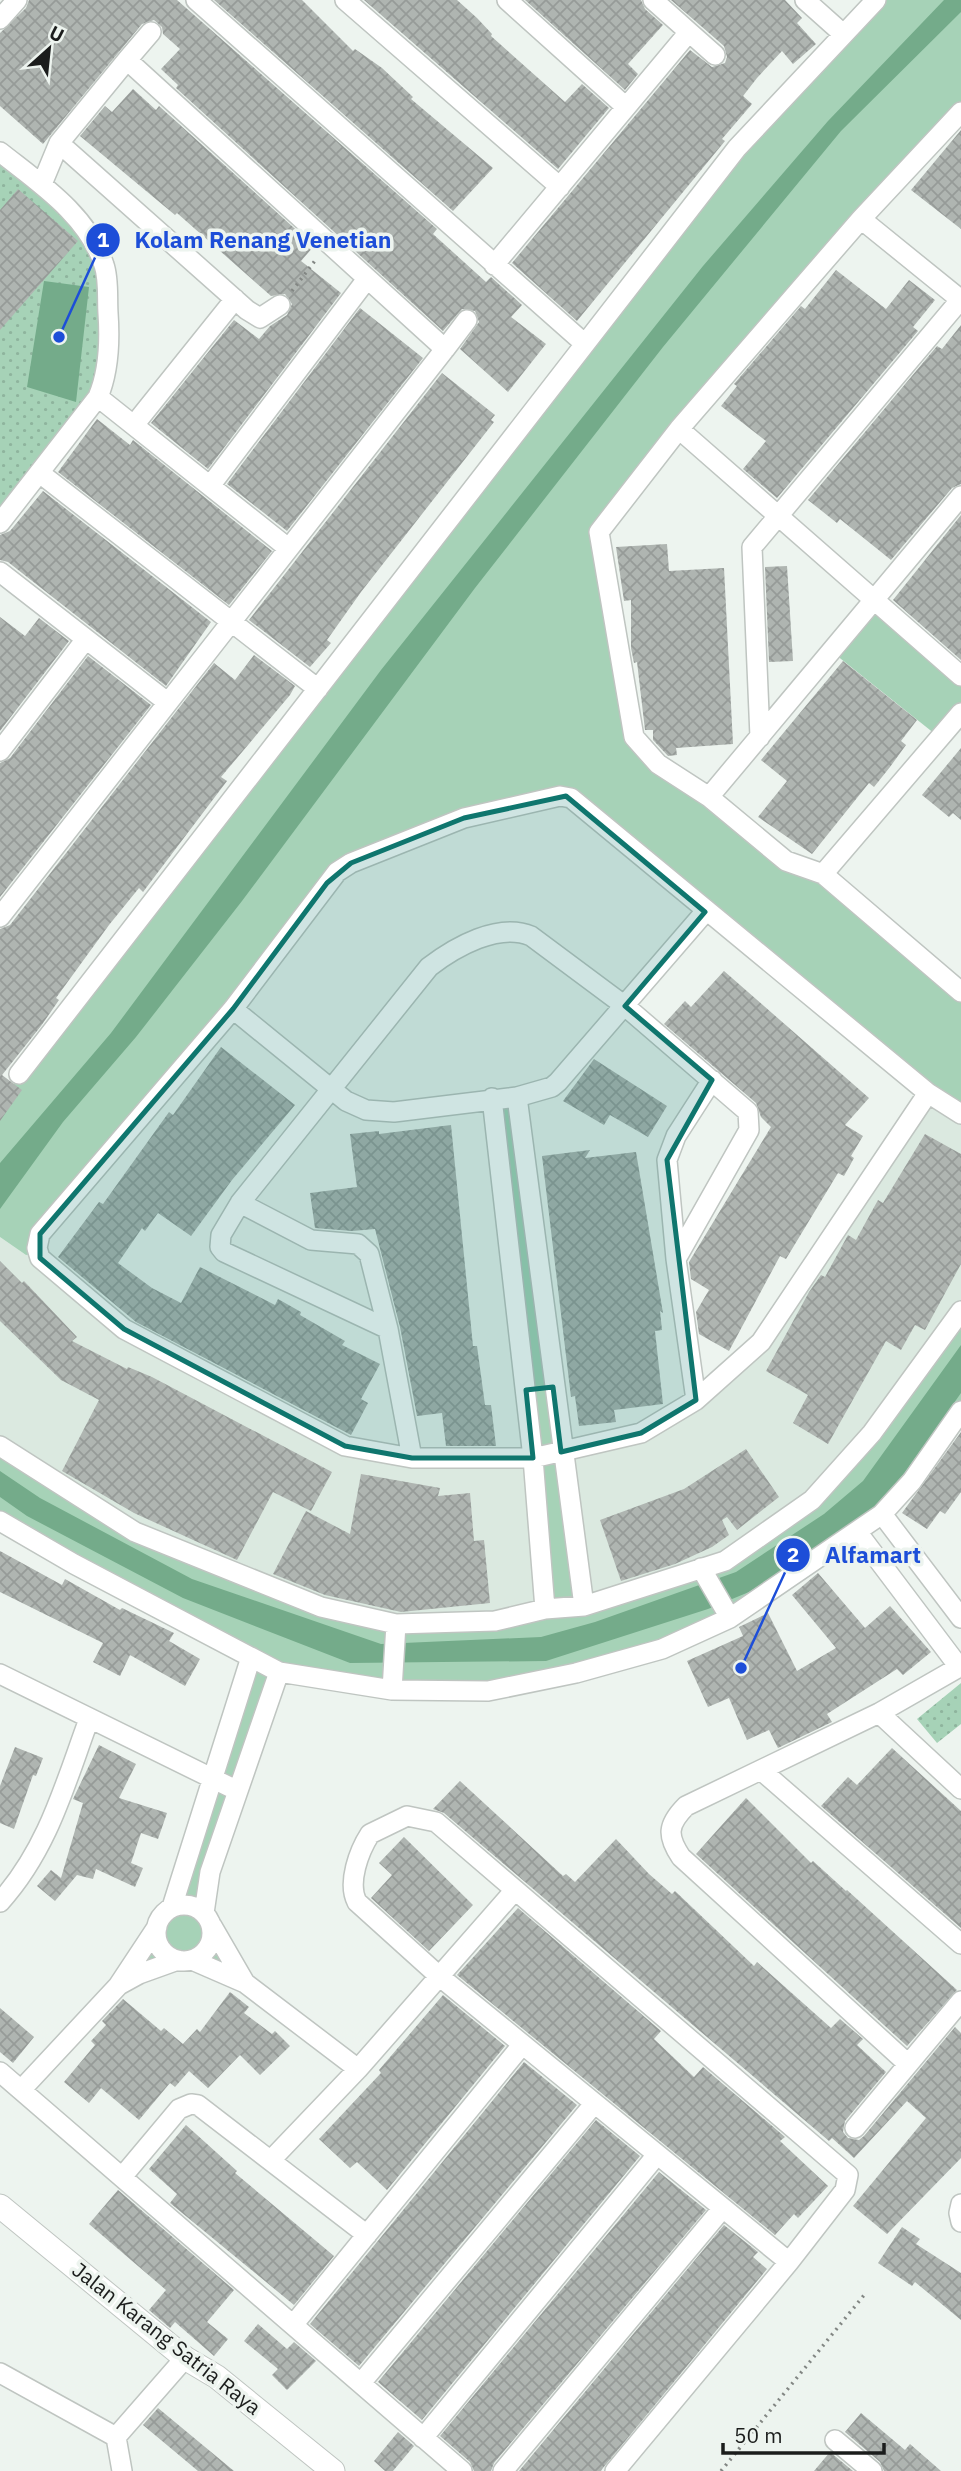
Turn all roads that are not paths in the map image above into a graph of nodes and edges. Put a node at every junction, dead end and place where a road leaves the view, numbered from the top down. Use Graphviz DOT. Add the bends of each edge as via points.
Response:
graph roads {
  1 [pos="17,0"];
  2 [pos="345,0"];
  3 [pos="507,0"];
  4 [pos="653,0"];
  5 [pos="805,0"];
  6 [pos="876,0"];
  7 [pos="195,1"];
  8 [pos="0,19"];
  9 [pos="150,32"];
  10 [pos="689,32"];
  11 [pos="842,33"];
  12 [pos="715,55"];
  13 [pos="127,60"];
  14 [pos="625,107"];
  15 [pos="961,112"];
  16 [pos="59,143"];
  17 [pos="0,152"];
  18 [pos="42,184"];
  19 [pos="560,187"];
  20 [pos="861,219"];
  21 [pos="495,265"];
  22 [pos="367,279"];
  23 [pos="235,299"];
  24 [pos="961,300"];
  25 [pos="280,305"];
  26 [pos="467,320"];
  27 [pos="585,344"];
  28 [pos="445,349"];
  29 [pos="98,397"];
  30 [pos="134,425"];
  31 [pos="678,429"];
  32 [pos="41,474"];
  33 [pos="210,486"];
  34 [pos="961,496"];
  35 [pos="778,517"];
  36 [pos="0,523"];
  37 [pos="288,548"];
  38 [pos="3,582"];
  39 [pos="874,600"];
  40 [pos="230,621"];
  41 [pos="86,639"];
  42 [pos="961,676"];
  43 [pos="318,689"];
  44 [pos="167,702"];
  45 [pos="961,713"];
  46 [pos="760,737"];
  47 [pos="0,751"];
  48 [pos="709,797"];
  49 [pos="823,874"];
  50 [pos="705,912"];
  51 [pos="0,918"];
  52 [pos="961,992"];
  53 [pos="625,1006"];
  54 [pos="233,1009"];
  55 [pos="19,1074"];
  56 [pos="712,1080"];
  57 [pos="331,1088"];
  58 [pos="928,1093"];
  59 [pos="517,1097"];
  60 [pos="492,1098"];
  61 [pos="961,1114"];
  62 [pos="240,1203"];
  63 [pos="676,1259"];
  64 [pos="543,1307"];
  65 [pos="516,1308"];
  66 [pos="961,1311"];
  67 [pos="388,1329"];
  68 [pos="696,1400"];
  69 [pos="961,1411"];
  70 [pos="0,1446"];
  71 [pos="561,1452"];
  72 [pos="412,1458"];
  73 [pos="533,1458"];
  74 [pos="881,1514"];
  75 [pos="0,1521"];
  76 [pos="858,1533"];
  77 [pos="701,1568"];
  78 [pos="584,1606"];
  79 [pos="545,1609"];
  80 [pos="730,1618"];
  81 [pos="961,1618"];
  82 [pos="396,1631"];
  83 [pos="250,1657"];
  84 [pos="960,1667"];
  85 [pos="279,1672"];
  86 [pos="0,1674"];
  87 [pos="393,1690"];
  88 [pos="879,1713"];
  89 [pos="89,1718"];
  90 [pos="762,1771"];
  91 [pos="211,1777"];
  92 [pos="961,1788"];
  93 [pos="238,1791"];
  94 [pos="515,1890"];
  95 [pos="0,1902"];
  96 [pos="172,1907"];
  97 [pos="208,1919"];
  98 [pos="157,1927"];
  99 [pos="961,1944"];
  100 [pos="185,1960"];
  101 [pos="439,1976"];
  102 [pos="245,1983"];
  103 [pos="118,1986"];
  104 [pos="961,2001"];
  105 [pos="522,2045"];
  106 [pos="908,2064"];
  107 [pos="358,2069"];
  108 [pos="0,2072"];
  109 [pos="20,2090"];
  110 [pos="594,2104"];
  111 [pos="855,2128"];
  112 [pos="656,2156"];
  113 [pos="271,2160"];
  114 [pos="122,2178"];
  115 [pos="961,2204"];
  116 [pos="0,2206"];
  117 [pos="722,2209"];
  118 [pos="961,2222"];
  119 [pos="367,2235"];
  120 [pos="789,2262"];
  121 [pos="293,2325"];
  122 [pos="185,2358"];
  123 [pos="0,2373"];
  124 [pos="360,2383"];
  125 [pos="116,2437"];
  126 [pos="423,2438"];
  127 [pos="835,2440"];
  128 [pos="122,2471"];
  129 [pos="333,2471"];
  130 [pos="462,2471"];
  131 [pos="503,2471"];
  132 [pos="615,2471"];
  133 [pos="872,2471"];
  1 -- 8 [label="street"];
  2 -- 19 [label="street"];
  3 -- 14 [label="street"];
  4 -- 10 [label="street"];
  5 -- 11 [label="street"];
  6 -- 11 [label="street"];
  7 -- 21 [label="street"];
  9 -- 13 [label="street"];
  10 -- 12 [label="street"];
  10 -- 14 [label="street"];
  11 -- 27 [label="street" via="737,148"];
  13 -- 16 [label="street"];
  13 -- 22 [label="street"];
  14 -- 19 [label="street"];
  15 -- 20 [label="street"];
  16 -- 18 [label="street"];
  16 -- 23 [label="street"];
  17 -- 18 [label="street"];
  18 -- 29 [label="street" via="80,222 105,267 110,337"];
  19 -- 21 [label="street"];
  20 -- 24 [label="street"];
  20 -- 31 [label="street"];
  21 -- 27 [label="street"];
  22 -- 28 [label="street"];
  22 -- 33 [label="street"];
  23 -- 25 [label="street" via="260,318"];
  23 -- 30 [label="street"];
  24 -- 35 [label="street"];
  26 -- 28 [label="street"];
  27 -- 43 [label="street"];
  28 -- 37 [label="street"];
  29 -- 30 [label="street"];
  29 -- 32 [label="street"];
  30 -- 33 [label="street"];
  31 -- 35 [label="street"];
  31 -- 48 [label="street" via="599,532 600,544 634,737 658,764"];
  32 -- 36 [label="street"];
  32 -- 40 [label="street"];
  33 -- 37 [label="street"];
  34 -- 39 [label="street"];
  35 -- 39 [label="street"];
  35 -- 46 [label="street" via="751,550"];
  37 -- 40 [label="street"];
  38 -- 41 [label="street"];
  39 -- 42 [label="street"];
  39 -- 46 [label="street"];
  40 -- 43 [label="street"];
  40 -- 44 [label="street"];
  41 -- 44 [label="street"];
  41 -- 47 [label="street"];
  43 -- 55 [label="street"];
  44 -- 51 [label="street"];
  45 -- 49 [label="street"];
  46 -- 48 [label="street"];
  48 -- 49 [label="street" via="786,861"];
  49 -- 52 [label="street"];
  50 -- 53 [label="street"];
  50 -- 54 [label="street" via="571,798 549,797 464,818 337,872"];
  50 -- 58 [label="street"];
  53 -- 56 [label="street"];
  53 -- 57 [label="street" via="531,936 518,930 505,932 458,948 429,967"];
  53 -- 59 [label="street" via="558,1082"];
  54 -- 57 [label="street"];
  54 -- 72 [label="street" via="40,1234 40,1258 124,1329 345,1446"];
  56 -- 63 [label="street" via="676,1136 667,1160"];
  56 -- 63 [label="street" via="748,1112 749,1129"];
  57 -- 60 [label="street" via="366,1110 394,1112"];
  57 -- 62 [label="street"];
  58 -- 61 [label="street"];
  58 -- 68 [label="street" via="761,1342"];
  59 -- 60 [label="street"];
  59 -- 64 [label="street"];
  60 -- 65 [label="street"];
  62 -- 67 [label="street" via="311,1240 362,1246 369,1254"];
  62 -- 67 [label="street" via="221,1235 224,1252"];
  63 -- 68 [label="street"];
  64 -- 65 [label="street"];
  64 -- 71 [label="street"];
  65 -- 73 [label="street"];
  66 -- 77 [label="street" via="872,1433 812,1500 725,1561"];
  67 -- 72 [label="street"];
  68 -- 71 [label="street" via="641,1433"];
  69 -- 74 [label="street" via="912,1481"];
  70 -- 82 [label="street" via="135,1532 321,1607"];
  71 -- 73 [label="street"];
  71 -- 78 [label="street"];
  72 -- 73 [label="street"];
  73 -- 79 [label="street"];
  74 -- 76 [label="street"];
  74 -- 81 [label="street"];
  75 -- 83 [label="street"];
  76 -- 80 [label="street"];
  76 -- 84 [label="street"];
  77 -- 78 [label="street"];
  77 -- 80 [label="street"];
  78 -- 79 [label="street"];
  79 -- 82 [label="street" via="495,1621"];
  80 -- 87 [label="street" via="662,1649 576,1674 488,1691"];
  82 -- 87 [label="street"];
  83 -- 85 [label="street"];
  83 -- 91 [label="street"];
  84 -- 88 [label="street"];
  85 -- 87 [label="street"];
  85 -- 93 [label="street"];
  86 -- 89 [label="street"];
  88 -- 90 [label="street"];
  88 -- 92 [label="street"];
  89 -- 91 [label="street"];
  89 -- 95 [label="street" via="46,1836"];
  90 -- 99 [label="street"];
  90 -- 106 [label="street" via="686,1806 671,1824 670,1840 681,1857"];
  91 -- 93 [label="street"];
  91 -- 96 [label="street"];
  93 -- 97 [label="street" via="210,1872"];
  94 -- 101 [label="street"];
  94 -- 101 [label="street" via="431,1819 407,1816 370,1835 355,1873 353,1895"];
  94 -- 120 [label="street" via="844,2169 848,2185"];
  96 -- 97 [label="street" via="189,1905"];
  96 -- 98 [label="street"];
  97 -- 100 [label="street" via="212,1940 205,1953"];
  97 -- 102 [label="street"];
  98 -- 100 [label="street" via="161,1948"];
  98 -- 103 [label="street"];
  100 -- 102 [label="street"];
  100 -- 103 [label="street" via="139,1974"];
  101 -- 105 [label="street"];
  101 -- 107 [label="street"];
  102 -- 107 [label="street"];
  103 -- 109 [label="street"];
  104 -- 106 [label="street"];
  105 -- 110 [label="street"];
  105 -- 119 [label="street"];
  106 -- 111 [label="street"];
  107 -- 113 [label="street"];
  108 -- 109 [label="street"];
  109 -- 114 [label="street"];
  110 -- 112 [label="street"];
  110 -- 124 [label="street"];
  112 -- 117 [label="street"];
  112 -- 126 [label="street"];
  113 -- 114 [label="street" via="191,2104 179,2109"];
  113 -- 119 [label="street"];
  114 -- 121 [label="street"];
  115 -- 118 [label="street"];
  116 -- 122 [label="street, Jalan Karang Satria Raya"];
  117 -- 120 [label="street"];
  117 -- 131 [label="street"];
  119 -- 121 [label="street"];
  120 -- 132 [label="street"];
  121 -- 124 [label="street"];
  122 -- 125 [label="street"];
  122 -- 129 [label="street, Jalan Karang Satria Raya" via="217,2377"];
  123 -- 125 [label="street"];
  124 -- 126 [label="street"];
  125 -- 128 [label="street"];
  126 -- 130 [label="street"];
  127 -- 133 [label="street"];
}
